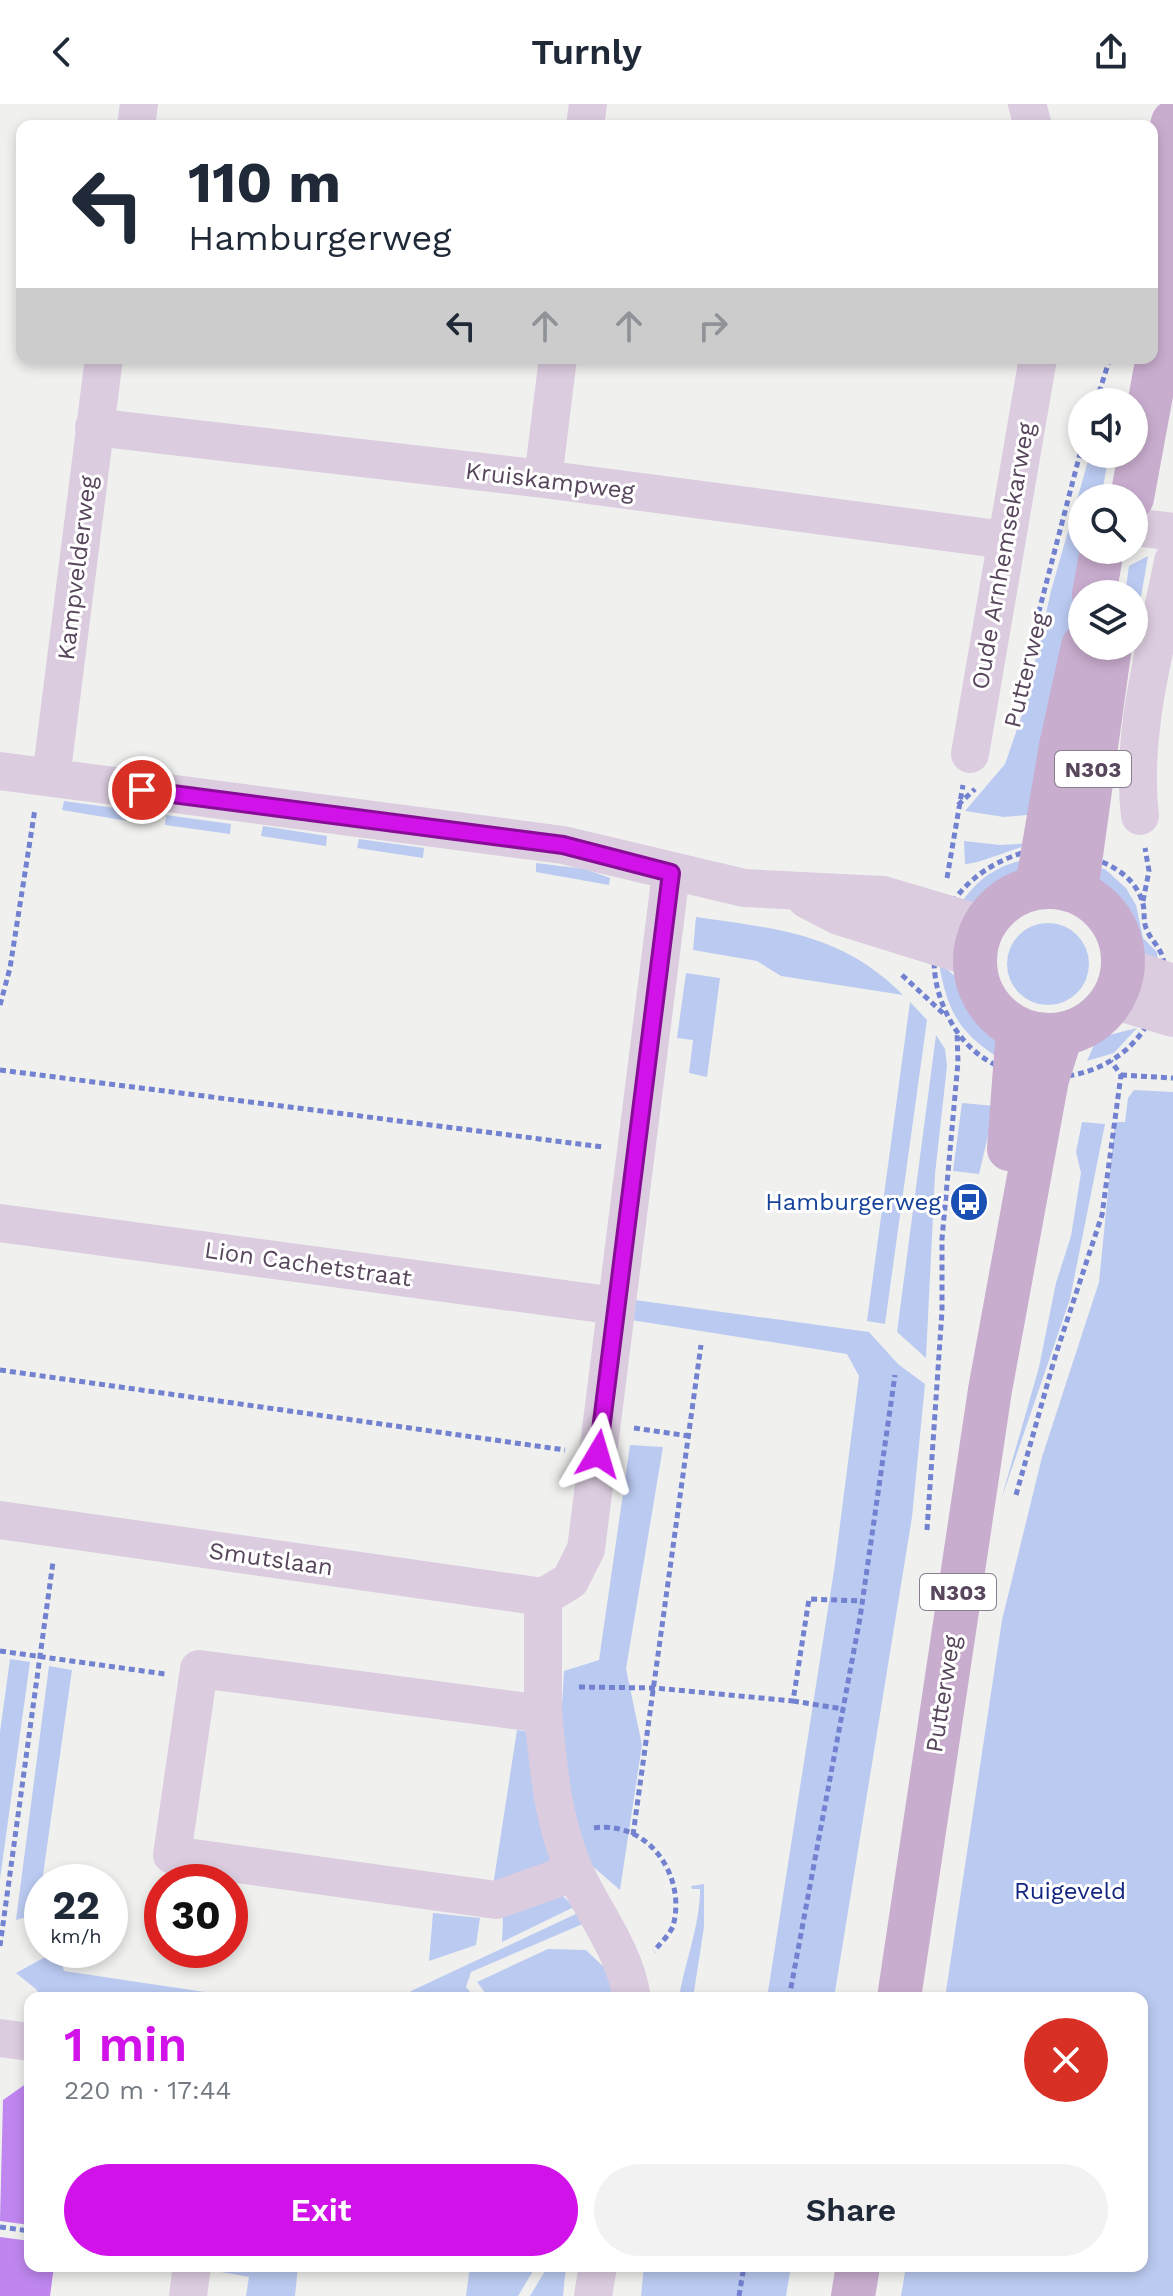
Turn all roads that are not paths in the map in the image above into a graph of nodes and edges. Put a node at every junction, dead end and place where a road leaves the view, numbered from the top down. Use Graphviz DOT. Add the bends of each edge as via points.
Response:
graph roads {
  1 [pos="1173,122"];
  2 [pos="1158,196"];
  3 [pos="1173,275"];
  4 [pos="1158,357"];
  5 [pos="103,364"];
  6 [pos="557,364"];
  7 [pos="1037,364"];
  8 [pos="1134,364"];
  9 [pos="1157,364"];
  10 [pos="1130,388"];
  11 [pos="94,427"];
  12 [pos="543,479"];
  13 [pos="1135,484"];
  14 [pos="1148,529"];
  15 [pos="1173,532"];
  16 [pos="1005,540"];
  17 [pos="1173,561"];
  18 [pos="1080,660"];
  19 [pos="1107,660"];
  20 [pos="978,766"];
  21 [pos="0,771"];
  22 [pos="46,778"];
  23 [pos="1141,828"];
  24 [pos="671,873"];
  25 [pos="1056,889"];
  26 [pos="979,942"];
  27 [pos="1143,975"];
  28 [pos="1173,1018"];
  29 [pos="1018,1029"];
  30 [pos="1061,1035"];
  31 [pos="0,1223"];
  32 [pos="616,1306"];
  33 [pos="990,1390"];
  34 [pos="0,1520"];
  35 [pos="543,1597"];
  36 [pos="543,1700"];
  37 [pos="575,1872"];
  38 [pos="628,1983"];
  39 [pos="900,1992"];
  40 [pos="0,2038"];
  41 [pos="24,2041"];
  42 [pos="191,2272"];
  43 [pos="597,2272"];
  44 [pos="857,2272"];
  45 [pos="188,2296"];
  46 [pos="593,2296"];
  47 [pos="853,2296"];
  1 -- 2 [label="main road"];
  3 -- 4 [label="main road"];
  5 -- 11 [label="street, Kampvelderweg"];
  6 -- 12 [label="street"];
  7 -- 16 [label="street, Oude Arnhemsekarweg"];
  8 -- 10 [label="main road"];
  9 -- 13 [label="main road"];
  11 -- 12 [label="street, Kruiskampweg"];
  11 -- 22 [label="street, Kampvelderweg"];
  12 -- 16 [label="street, Kruiskampweg"];
  14 -- 15 [label="street"];
  16 -- 20 [label="street, Oude Arnhemsekarweg"];
  17 -- 23 [label="street" via="1135,778"];
  18 -- 25 [label="main road, Putterweg / N303" via="1061,746"];
  19 -- 25 [label="main road, N303"];
  21 -- 22 [label="street"];
  22 -- 24 [label="street" via="563,845"];
  24 -- 26 [label="street" via="792,892 839,916"];
  24 -- 32 [label="street"];
  25 -- 26 [label="main road" via="999,905"];
  25 -- 27 [label="main road" via="1105,912"];
  26 -- 29 [label="main road" via="977,982 986,1002"];
  27 -- 28 [label="street"];
  27 -- 30 [label="main road" via="1082,1029"];
  29 -- 30 [label="main road"];
  29 -- 33 [label="main road, Putterweg / N303"];
  30 -- 33 [label="main road, Putterweg / N303" via="1047,1079"];
  31 -- 32 [label="street, Lion Cachetstraat"];
  32 -- 35 [label="street" via="586,1549 570,1581"];
  33 -- 39 [label="main road, Putterweg / N303"];
  34 -- 35 [label="street, Smutslaan"];
  35 -- 36 [label="street"];
  36 -- 37 [label="street" via="553,1813"];
  36 -- 37 [label="street" via="198,1674 172,1855 496,1900"];
  37 -- 38 [label="street" via="619,1948"];
  40 -- 41 [label="street"];
  42 -- 45 [label="street"];
  43 -- 46 [label="street"];
  44 -- 47 [label="main road"];
}
